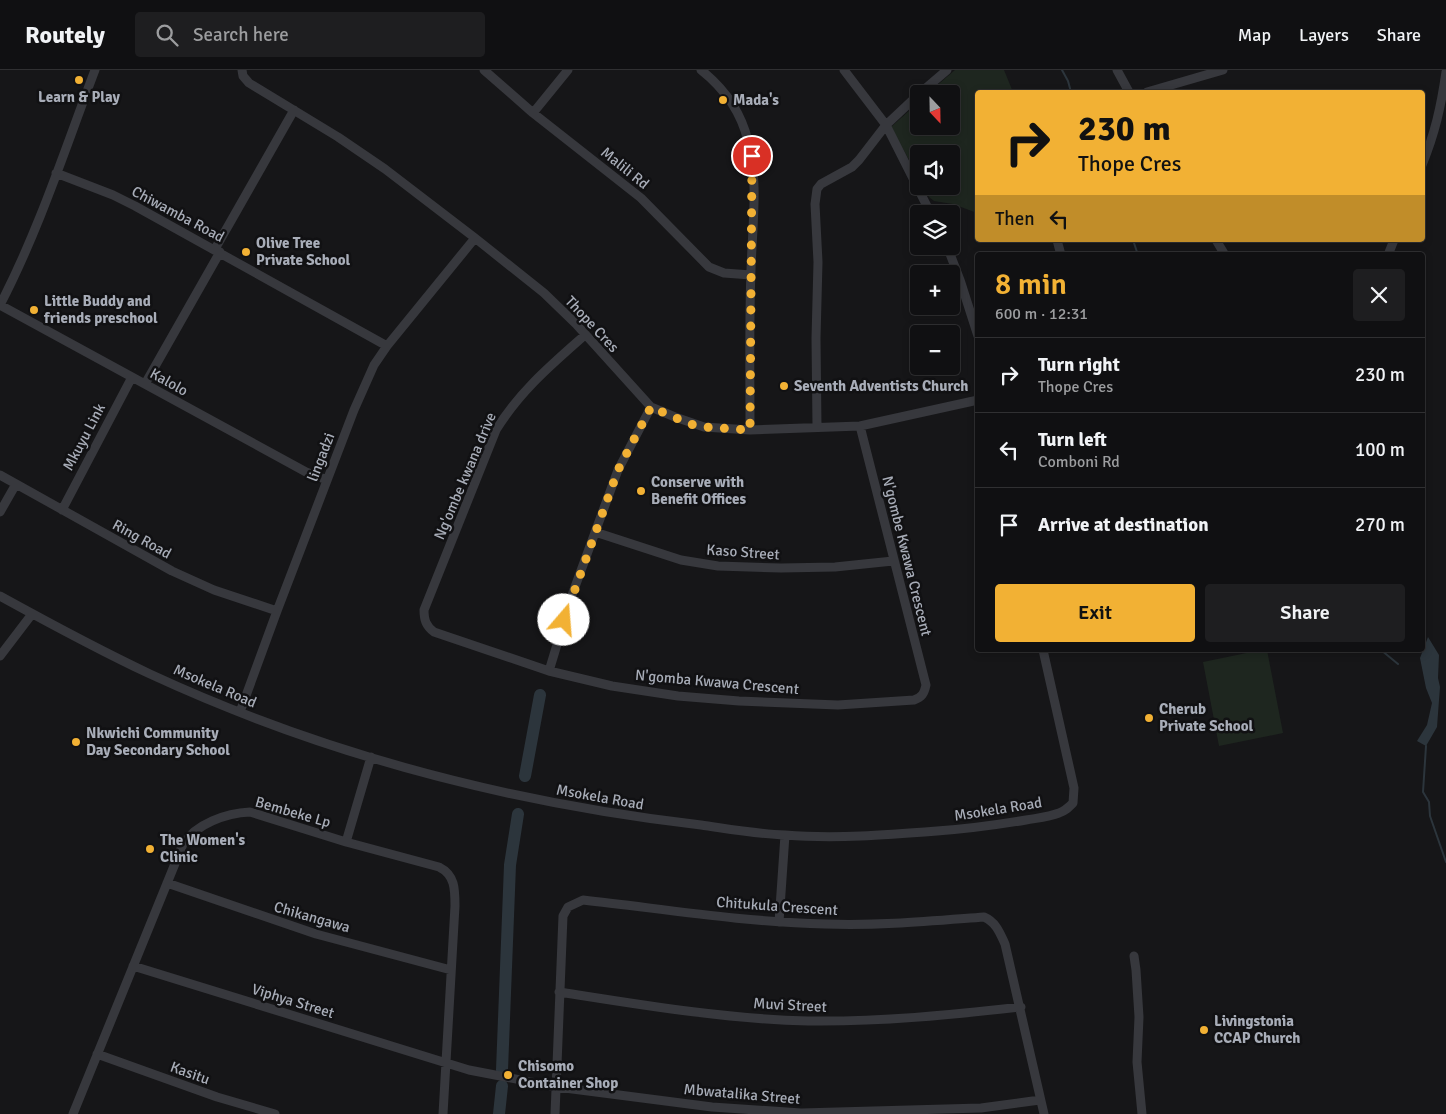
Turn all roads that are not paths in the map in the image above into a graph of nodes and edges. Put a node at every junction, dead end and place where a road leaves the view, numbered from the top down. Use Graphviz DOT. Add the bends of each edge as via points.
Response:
graph roads {
  1 [pos="95,70"];
  2 [pos="242,70"];
  3 [pos="484,70"];
  4 [pos="568,70"];
  5 [pos="701,70"];
  6 [pos="844,70"];
  7 [pos="948,70"];
  8 [pos="1117,70"];
  9 [pos="1223,70"];
  10 [pos="1446,72"];
  11 [pos="930,85"];
  12 [pos="1128,90"];
  13 [pos="1154,90"];
  14 [pos="910,102"];
  15 [pos="294,110"];
  16 [pos="533,113"];
  17 [pos="886,125"];
  18 [pos="1425,157"];
  19 [pos="56,173"];
  20 [pos="926,205"];
  21 [pos="475,238"];
  22 [pos="218,251"];
  23 [pos="950,255"];
  24 [pos="750,275"];
  25 [pos="0,305"];
  26 [pos="975,327"];
  27 [pos="585,335"];
  28 [pos="387,346"];
  29 [pos="132,377"];
  30 [pos="145,384"];
  31 [pos="975,401"];
  32 [pos="651,407"];
  33 [pos="860,426"];
  34 [pos="817,427"];
  35 [pos="750,430"];
  36 [pos="0,475"];
  37 [pos="327,480"];
  38 [pos="16,484"];
  39 [pos="62,510"];
  40 [pos="0,512"];
  41 [pos="595,532"];
  42 [pos="893,561"];
  43 [pos="0,596"];
  44 [pos="277,610"];
  45 [pos="32,614"];
  46 [pos="426,624"];
  47 [pos="1043,652"];
  48 [pos="0,656"];
  49 [pos="549,670"];
  50 [pos="925,692"];
  51 [pos="240,712"];
  52 [pos="371,757"];
  53 [pos="785,836"];
  54 [pos="346,842"];
  55 [pos="167,883"];
  56 [pos="779,922"];
  57 [pos="1134,956"];
  58 [pos="133,966"];
  59 [pos="451,970"];
  60 [pos="559,992"];
  61 [pos="1021,1007"];
  62 [pos="97,1054"];
  63 [pos="445,1062"];
  64 [pos="557,1087"];
  65 [pos="1040,1100"];
  66 [pos="73,1114"];
  67 [pos="275,1114"];
  68 [pos="444,1114"];
  69 [pos="555,1114"];
  70 [pos="1044,1114"];
  71 [pos="1142,1114"];
  1 -- 19 [label="street"];
  2 -- 15 [label="street, Thope Cres" via="249,83"];
  3 -- 16 [label="street, Malili Rd"];
  4 -- 16 [label="street"];
  5 -- 24 [label="street" via="730,99 742,120 749,143 753,168"];
  6 -- 17 [label="street"];
  7 -- 11 [label="street"];
  8 -- 12 [label="street"];
  9 -- 13 [label="street"];
  10 -- 18 [label="street" via="1442,103"];
  14 -- 17 [label="street"];
  15 -- 21 [label="street, Thope Cres" via="385,169"];
  15 -- 22 [label="street"];
  16 -- 24 [label="street, Malili Rd" via="641,198 709,266 724,273"];
  17 -- 20 [label="street"];
  17 -- 34 [label="street" via="852,167 817,189"];
  19 -- 22 [label="street, Chiwamba Road" via="120,199"];
  19 -- 25 [label="street" via="20,267"];
  21 -- 27 [label="street, Thope Cres" via="544,293"];
  21 -- 28 [label="street, lingadzi"];
  22 -- 28 [label="street, Chiwamba Road"];
  22 -- 30 [label="street"];
  23 -- 26 [label="street"];
  24 -- 35 [label="street"];
  25 -- 29 [label="street, Kalolo"];
  27 -- 32 [label="street, Thope Cres"];
  27 -- 46 [label="street, Ng'ombe kwana drive" via="533,382 508,410 496,430 424,610"];
  28 -- 37 [label="street, lingadzi" via="374,365"];
  29 -- 30 [label="street, Kalolo"];
  29 -- 39 [label="street, Mkuyu Link"];
  30 -- 37 [label="street, Kalolo" via="306,472"];
  31 -- 33 [label="street, Thope Cres"];
  32 -- 35 [label="street, Thope Cres" via="697,425"];
  32 -- 41 [label="street" via="618,470"];
  33 -- 34 [label="street, Thope Cres"];
  33 -- 42 [label="street, N'gombe Kwawa Crescent"];
  34 -- 35 [label="street, Thope Cres"];
  36 -- 38 [label="street, Ring Road"];
  37 -- 44 [label="street, lingadzi"];
  38 -- 39 [label="street, Ring Road"];
  38 -- 40 [label="street"];
  39 -- 44 [label="street, Ring Road" via="184,577"];
  41 -- 42 [label="street, Kaso Street" via="681,560 718,566 835,567"];
  41 -- 49 [label="street" via="566,611"];
  42 -- 50 [label="street, N'gombe Kwawa Crescent" via="926,685"];
  43 -- 45 [label="street, Msokela Road"];
  44 -- 51 [label="street, lingadzi"];
  45 -- 48 [label="street"];
  45 -- 51 [label="street, Msokela Road" via="150,674"];
  46 -- 49 [label="street, N'gomba Kwawa Crescent" via="447,638"];
  47 -- 53 [label="street, Msokela Road" via="1074,788 1073,804 1066,810 961,829 865,836"];
  49 -- 50 [label="street, N'gomba Kwawa Crescent" via="630,689 739,700 838,704 914,700"];
  51 -- 52 [label="street, Msokela Road" via="305,737"];
  52 -- 53 [label="street, Msokela Road" via="456,781 620,816"];
  52 -- 54 [label="street"];
  53 -- 56 [label="street"];
  54 -- 55 [label="street, Bembeke Lp" via="250,812 238,812 205,825 188,836"];
  54 -- 59 [label="street, Bembeke Lp" via="439,866 447,872 454,889"];
  55 -- 58 [label="street, Bembeke Lp"];
  55 -- 59 [label="street, Chikangawa" via="316,934"];
  56 -- 60 [label="street, Chitukula Crescent" via="578,902 563,916"];
  56 -- 61 [label="street, Chitukula Crescent" via="875,924 984,917 996,926 1005,944"];
  57 -- 71 [label="street"];
  58 -- 62 [label="street, Bembeke Lp"];
  58 -- 63 [label="street, Viphya Street"];
  59 -- 63 [label="street, Bembeke Lp"];
  60 -- 61 [label="street, Muvi Street" via="674,1010 808,1021"];
  60 -- 64 [label="street, Chitukula Crescent"];
  61 -- 65 [label="street, Chitukula Crescent"];
  62 -- 66 [label="street, Bembeke Lp"];
  62 -- 67 [label="street, Kasitu"];
  63 -- 64 [label="street, Mbwatalika Street" via="469,1070"];
  63 -- 68 [label="street, Bembeke Lp"];
  64 -- 65 [label="street, Mbwatalika Street" via="712,1107 801,1113 981,1108"];
  64 -- 69 [label="street, Chitukula Crescent"];
  65 -- 70 [label="street, Chitukula Crescent"];
}
